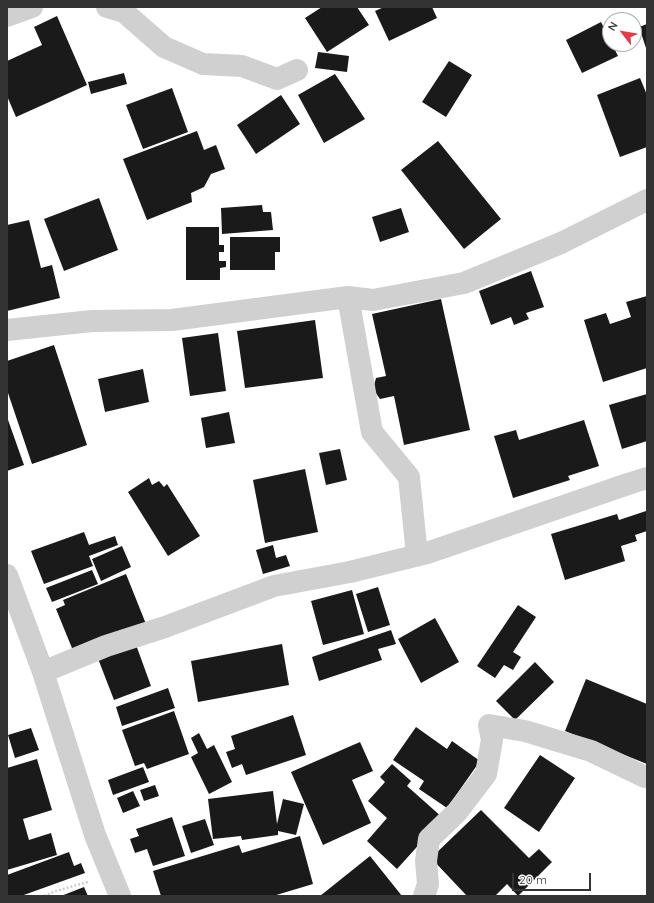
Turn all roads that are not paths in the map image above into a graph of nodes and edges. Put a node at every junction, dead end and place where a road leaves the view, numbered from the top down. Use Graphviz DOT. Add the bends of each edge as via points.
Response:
graph roads {
  1 [pos="32,7"];
  2 [pos="122,9"];
  3 [pos="7,16"];
  4 [pos="297,70"];
  5 [pos="647,200"];
  6 [pos="348,297"];
  7 [pos="7,330"];
  8 [pos="647,478"];
  9 [pos="418,555"];
  10 [pos="8,580"];
  11 [pos="43,672"];
  12 [pos="645,777"];
  13 [pos="120,896"];
  14 [pos="424,896"];
  1 -- 3 [label="street"];
  2 -- 4 [label="street" via="164,47 203,64 242,66 277,79"];
  5 -- 6 [label="street" via="561,243 464,283 373,300"];
  6 -- 7 [label="street" via="172,320 92,322"];
  6 -- 9 [label="street" via="372,432 410,477"];
  8 -- 9 [label="street"];
  9 -- 11 [label="street" via="350,572 274,586 106,646"];
  10 -- 11 [label="street"];
  11 -- 13 [label="street" via="95,835"];
  12 -- 14 [label="street" via="591,751 525,732 489,725 492,740 486,774 457,812 429,839 426,861 428,884"];
}
